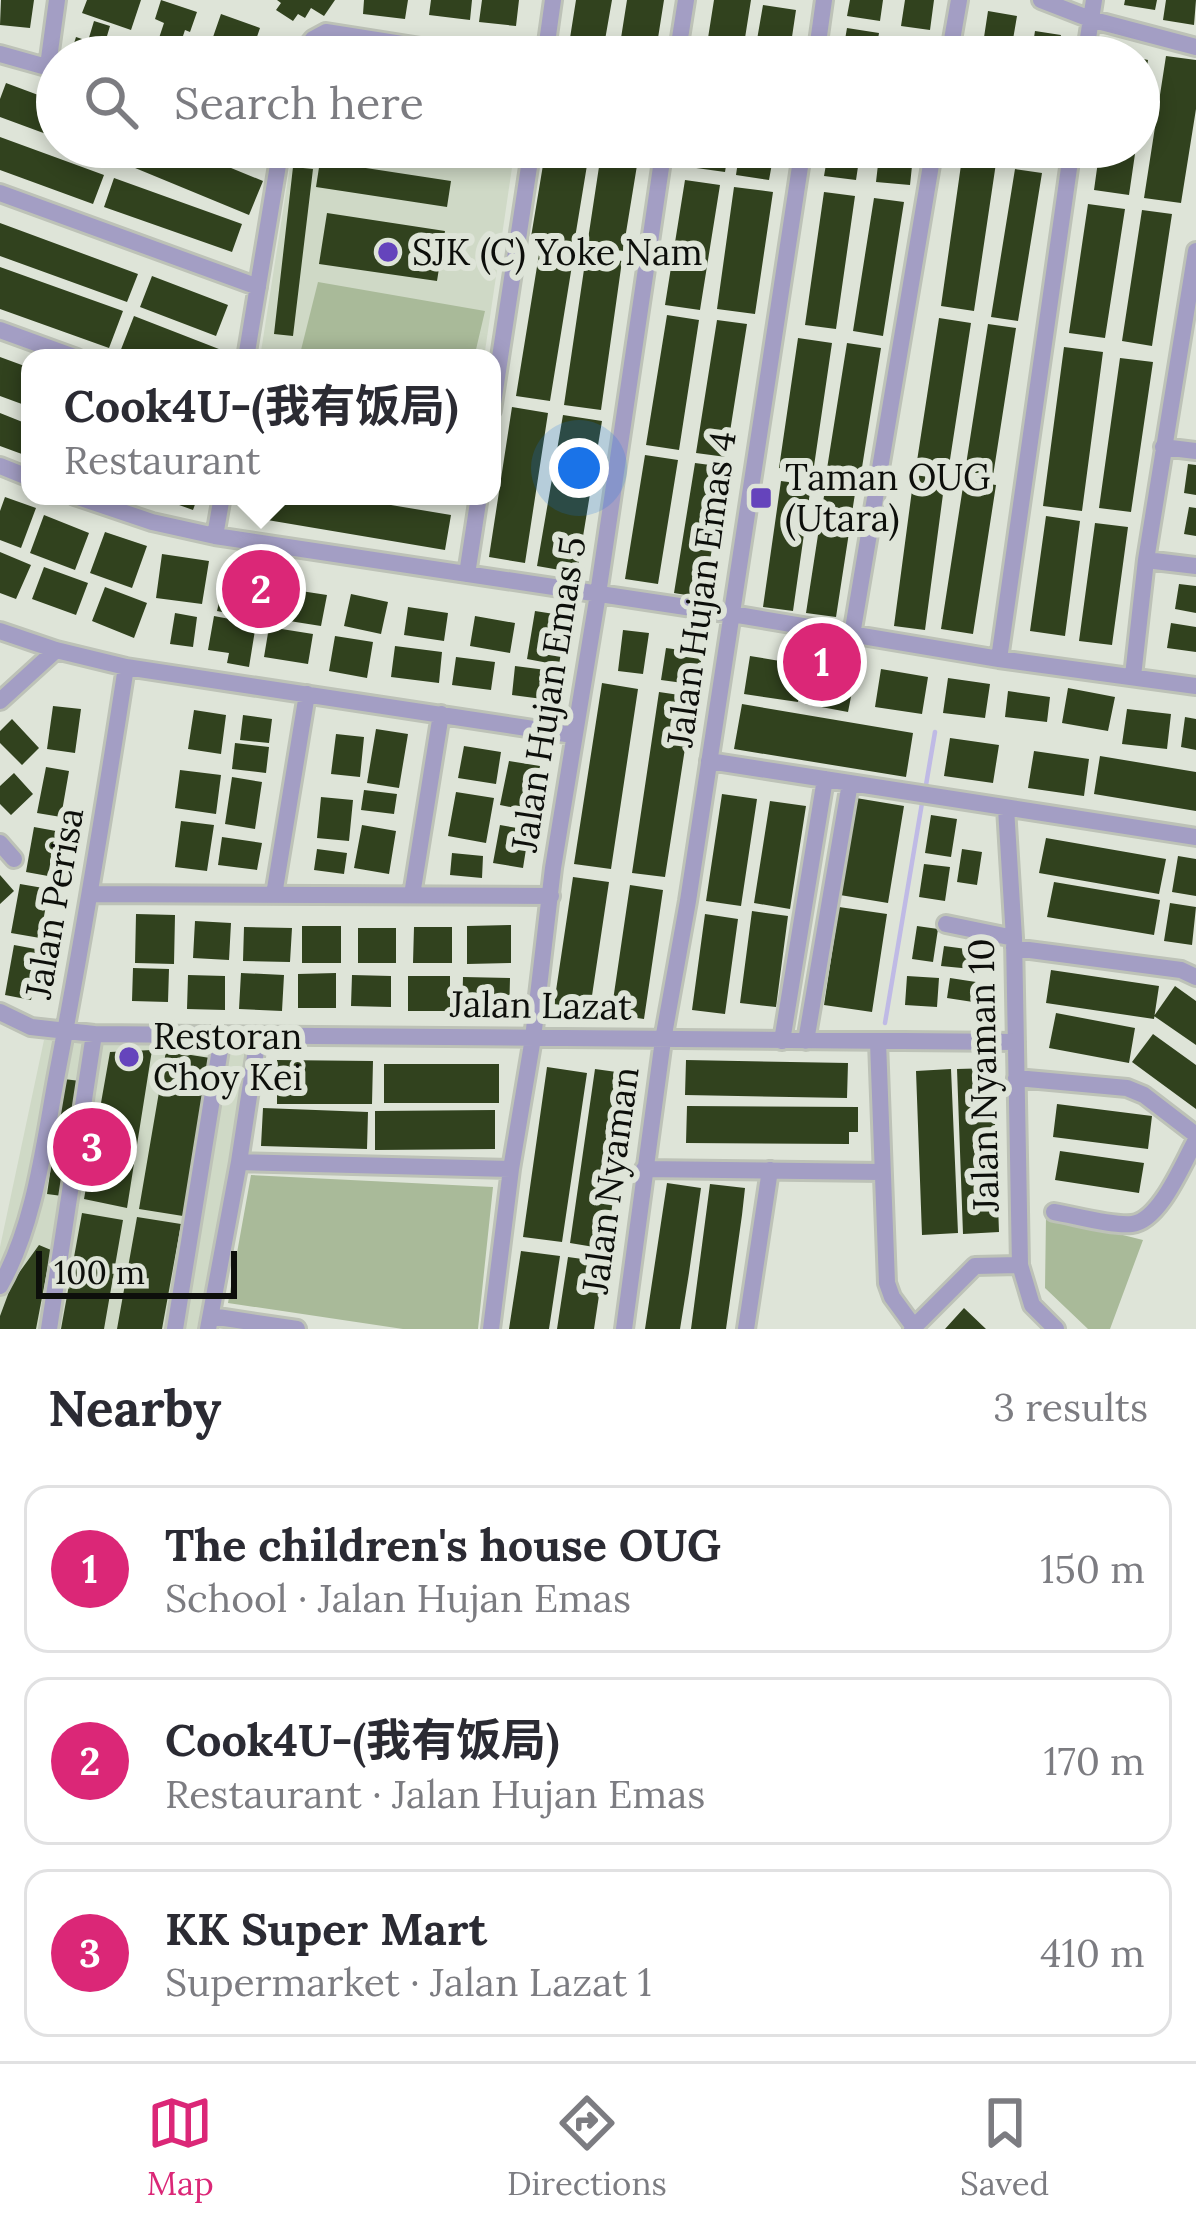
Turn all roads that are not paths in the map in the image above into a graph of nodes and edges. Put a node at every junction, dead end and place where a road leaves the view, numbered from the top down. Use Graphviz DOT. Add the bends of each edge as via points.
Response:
graph roads {
  1 [pos="57,0"];
  2 [pos="553,0"];
  3 [pos="686,0"];
  4 [pos="824,0"];
  5 [pos="959,0"];
  6 [pos="1041,0"];
  7 [pos="1092,9"];
  8 [pos="54,36"];
  9 [pos="319,36"];
  10 [pos="351,36"];
  11 [pos="548,36"];
  12 [pos="680,36"];
  13 [pos="819,36"];
  14 [pos="953,36"];
  15 [pos="1196,46"];
  16 [pos="0,53"];
  17 [pos="36,63"];
  18 [pos="277,168"];
  19 [pos="529,168"];
  20 [pos="661,168"];
  21 [pos="799,168"];
  22 [pos="930,168"];
  23 [pos="1069,168"];
  24 [pos="0,193"];
  25 [pos="1196,251"];
  26 [pos="258,287"];
  27 [pos="1190,327"];
  28 [pos="0,330"];
  29 [pos="52,349"];
  30 [pos="248,349"];
  31 [pos="501,351"];
  32 [pos="1163,447"];
  33 [pos="1196,451"];
  34 [pos="102,505"];
  35 [pos="220,505"];
  36 [pos="478,505"];
  37 [pos="215,536"];
  38 [pos="1146,560"];
  39 [pos="1196,566"];
  40 [pos="467,574"];
  41 [pos="598,594"];
  42 [pos="732,614"];
  43 [pos="0,631"];
  44 [pos="852,635"];
  45 [pos="56,650"];
  46 [pos="999,659"];
  47 [pos="126,667"];
  48 [pos="1133,676"];
  49 [pos="1196,686"];
  50 [pos="308,694"];
  51 [pos="0,701"];
  52 [pos="441,714"];
  53 [pos="573,735"];
  54 [pos="709,760"];
  55 [pos="825,779"];
  56 [pos="850,783"];
  57 [pos="1006,808"];
  58 [pos="1196,837"];
  59 [pos="0,843"];
  60 [pos="14,859"];
  61 [pos="90,894"];
  62 [pos="274,895"];
  63 [pos="412,896"];
  64 [pos="551,896"];
  65 [pos="946,924"];
  66 [pos="1014,943"];
  67 [pos="1196,977"];
  68 [pos="0,1012"];
  69 [pos="65,1032"];
  70 [pos="94,1034"];
  71 [pos="221,1037"];
  72 [pos="258,1037"];
  73 [pos="533,1037"];
  74 [pos="662,1040"];
  75 [pos="782,1041"];
  76 [pos="806,1041"];
  77 [pos="878,1042"];
  78 [pos="1016,1042"];
  79 [pos="1016,1078"];
  80 [pos="1196,1138"];
  81 [pos="239,1162"];
  82 [pos="511,1169"];
  83 [pos="644,1169"];
  84 [pos="770,1170"];
  85 [pos="881,1172"];
  86 [pos="1054,1212"];
  87 [pos="6,1256"];
  88 [pos="1020,1265"];
  89 [pos="0,1286"];
  90 [pos="209,1323"];
  91 [pos="913,1328"];
  92 [pos="50,1329"];
  93 [pos="176,1329"];
  94 [pos="297,1329"];
  95 [pos="491,1329"];
  96 [pos="624,1329"];
  97 [pos="746,1329"];
  98 [pos="1056,1329"];
  1 -- 8 [label="street"];
  2 -- 11 [label="street"];
  3 -- 12 [label="street"];
  4 -- 13 [label="street"];
  5 -- 14 [label="street"];
  6 -- 7 [label="street"];
  7 -- 15 [label="street"];
  9 -- 10 [label="street"];
  16 -- 17 [label="street"];
  18 -- 26 [label="street"];
  19 -- 31 [label="street"];
  20 -- 41 [label="street, Jalan Hujan Emas 5"];
  21 -- 42 [label="street, Jalan Hujan Emas 4"];
  22 -- 44 [label="street"];
  23 -- 46 [label="street"];
  24 -- 26 [label="street"];
  25 -- 27 [label="street"];
  26 -- 30 [label="street"];
  27 -- 32 [label="street"];
  28 -- 29 [label="street"];
  32 -- 33 [label="street"];
  32 -- 38 [label="street"];
  34 -- 37 [label="street"];
  35 -- 37 [label="street"];
  36 -- 40 [label="street"];
  37 -- 40 [label="street"];
  38 -- 39 [label="street"];
  38 -- 48 [label="street"];
  40 -- 41 [label="street"];
  41 -- 42 [label="street"];
  41 -- 53 [label="street, Jalan Hujan Emas 5"];
  42 -- 44 [label="street"];
  42 -- 54 [label="street, Jalan Hujan Emas 4"];
  43 -- 45 [label="street"];
  44 -- 46 [label="street"];
  45 -- 47 [label="street"];
  45 -- 51 [label="street"];
  46 -- 48 [label="street"];
  47 -- 50 [label="street"];
  47 -- 61 [label="street, Jalan Perisa"];
  48 -- 49 [label="street"];
  50 -- 52 [label="street"];
  50 -- 62 [label="street"];
  52 -- 53 [label="street"];
  52 -- 63 [label="street"];
  53 -- 64 [label="street, Jalan Hujan Emas 5"];
  54 -- 55 [label="street"];
  54 -- 74 [label="street, Jalan Hujan Emas 4"];
  55 -- 56 [label="street"];
  55 -- 75 [label="street"];
  56 -- 57 [label="street"];
  56 -- 76 [label="street"];
  57 -- 58 [label="street"];
  57 -- 66 [label="street, Jalan Nyaman 10"];
  59 -- 60 [label="street"];
  61 -- 62 [label="street"];
  61 -- 69 [label="street, Jalan Perisa"];
  62 -- 63 [label="street"];
  63 -- 64 [label="street"];
  64 -- 73 [label="street, Jalan Hujan Emas 5"];
  65 -- 66 [label="street"];
  66 -- 67 [label="street"];
  66 -- 78 [label="street, Jalan Nyaman 10"];
  68 -- 69 [label="street, Jalan Lazat"];
  69 -- 70 [label="street, Jalan Lazat"];
  69 -- 87 [label="street, Jalan Perisa" via="22,1238"];
  70 -- 71 [label="street, Jalan Lazat"];
  70 -- 92 [label="street"];
  71 -- 72 [label="street, Jalan Lazat"];
  71 -- 93 [label="street"];
  72 -- 73 [label="street, Jalan Lazat"];
  72 -- 81 [label="street"];
  73 -- 74 [label="street, Jalan Lazat"];
  73 -- 82 [label="street, Jalan Hujan Emas 5"];
  74 -- 75 [label="street, Jalan Lazat"];
  74 -- 83 [label="street, Jalan Nyaman"];
  75 -- 76 [label="street, Jalan Lazat"];
  76 -- 77 [label="street, Jalan Lazat"];
  77 -- 78 [label="street, Jalan Lazat"];
  77 -- 85 [label="street"];
  78 -- 79 [label="street, Jalan Nyaman 10"];
  79 -- 80 [label="street" via="1127,1088"];
  79 -- 88 [label="street, Jalan Nyaman 10"];
  80 -- 86 [label="street" via="1145,1220"];
  81 -- 82 [label="street"];
  81 -- 90 [label="street"];
  82 -- 95 [label="street, Jalan Hujan Emas 5"];
  83 -- 84 [label="street"];
  83 -- 96 [label="street, Jalan Nyaman"];
  84 -- 85 [label="street"];
  84 -- 97 [label="street"];
  85 -- 91 [label="street" via="887,1283"];
  87 -- 89 [label="street, Jalan Perisa"];
  88 -- 91 [label="street" via="975,1266"];
  88 -- 98 [label="street, Jalan Nyaman 10" via="1032,1304"];
  90 -- 94 [label="street"];
}
